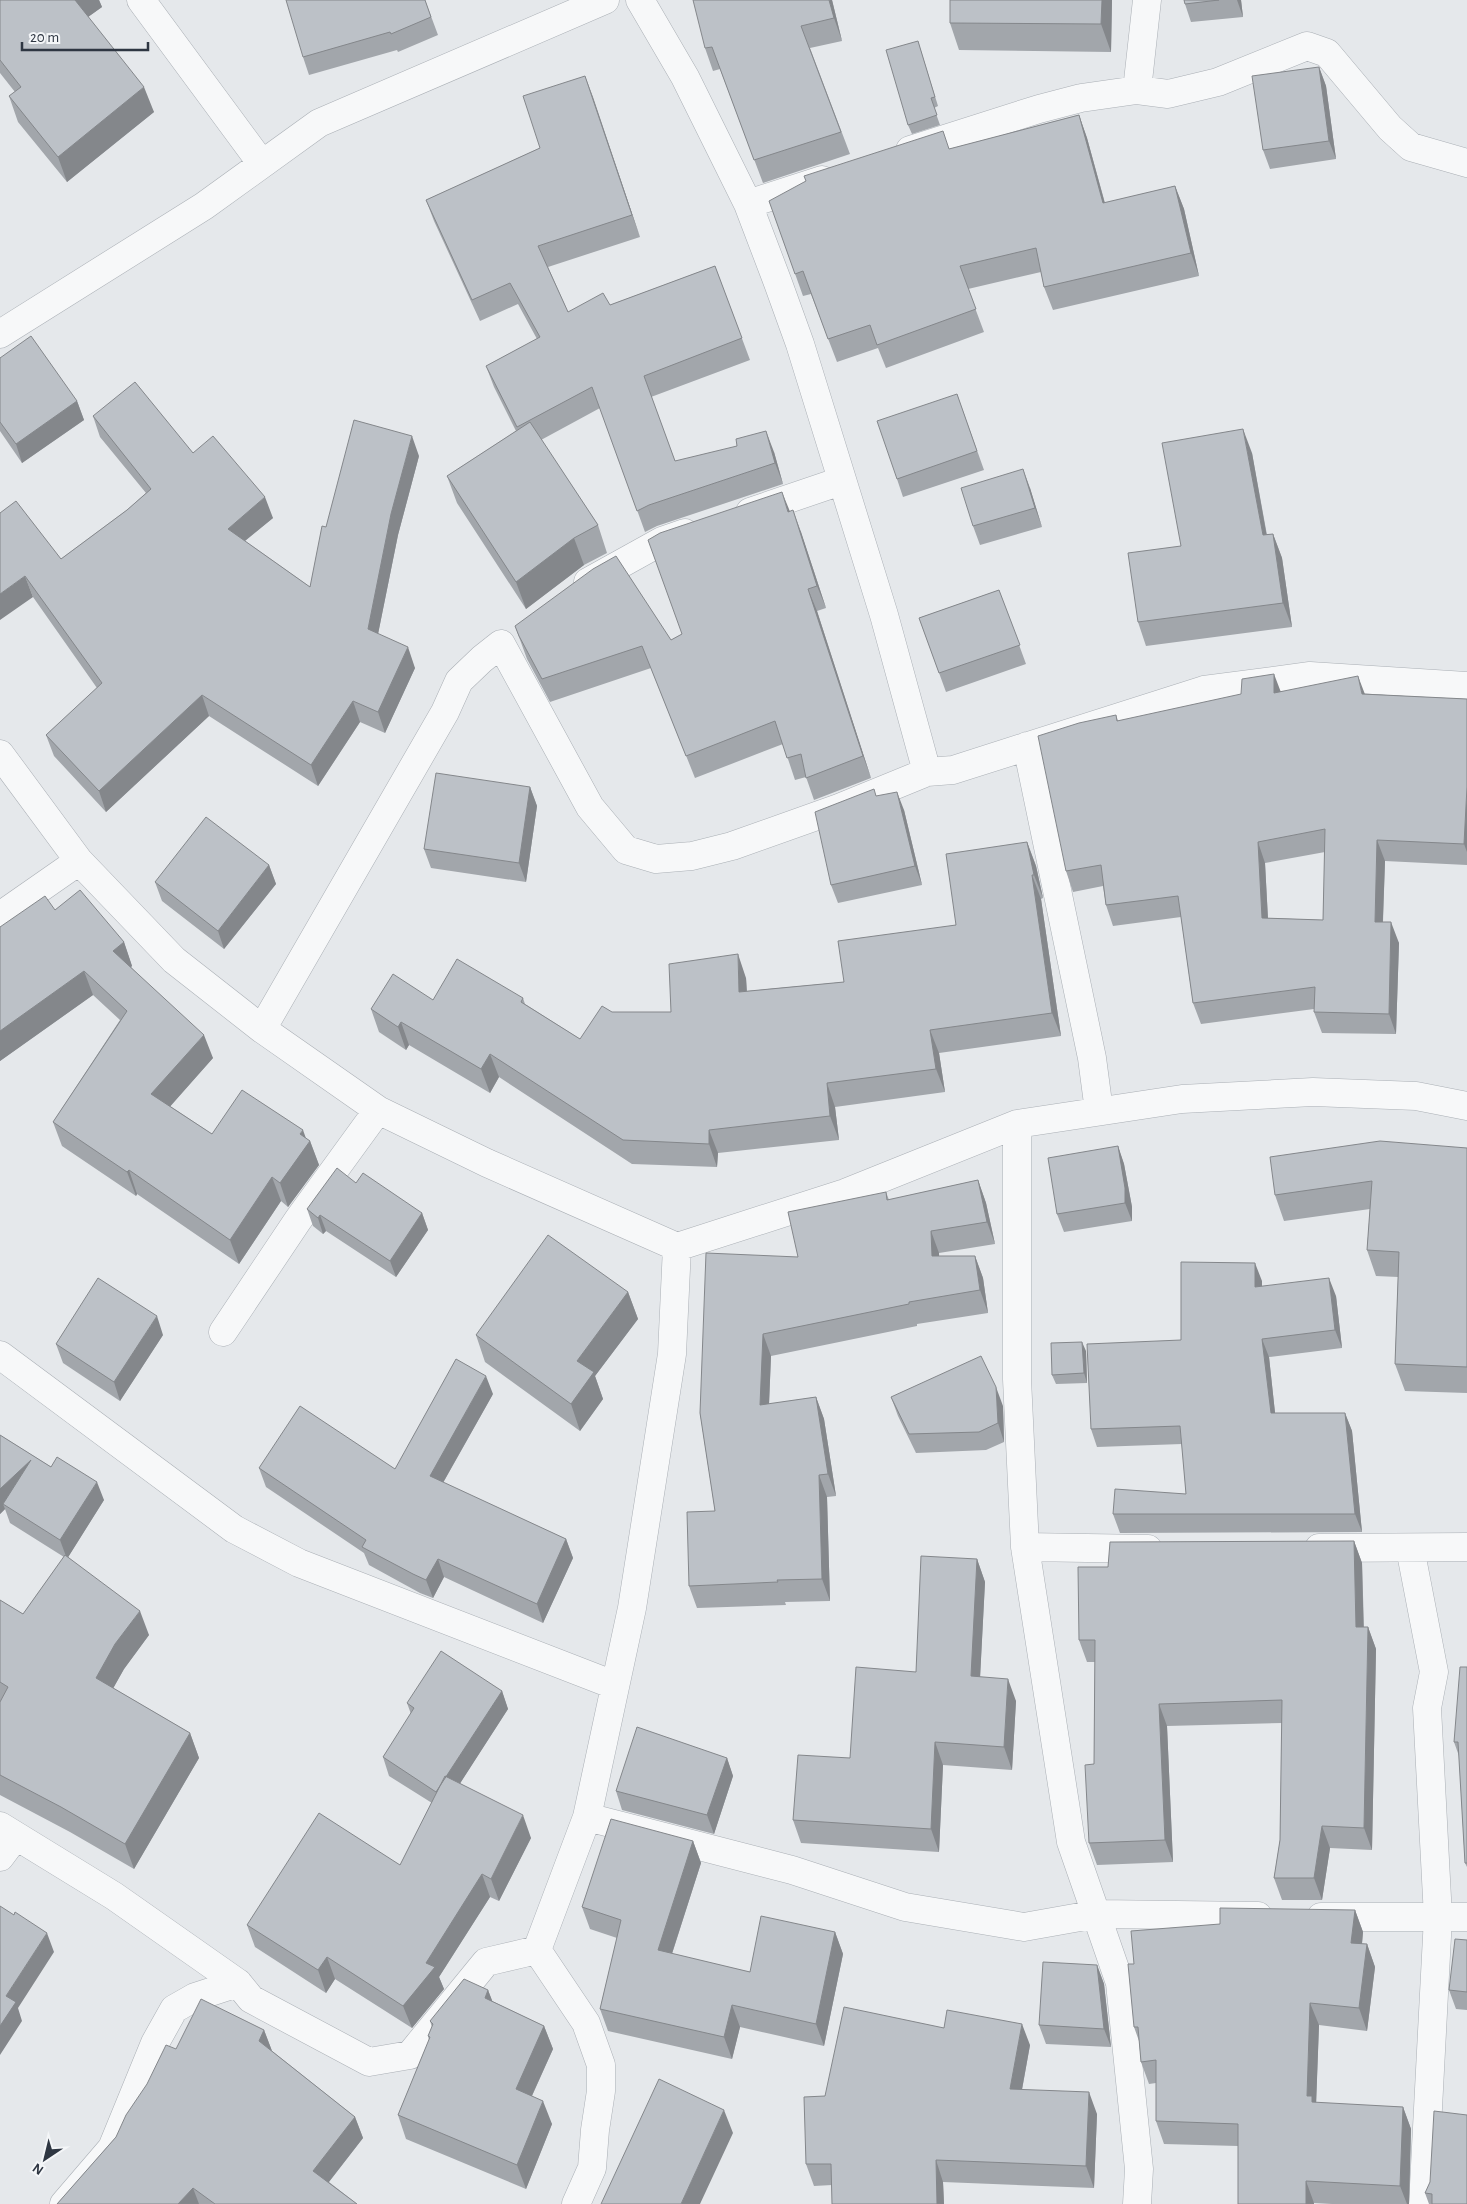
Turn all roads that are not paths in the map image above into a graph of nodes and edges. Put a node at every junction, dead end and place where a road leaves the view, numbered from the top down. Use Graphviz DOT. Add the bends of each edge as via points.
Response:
graph roads {
  1 [pos="141,0"];
  2 [pos="605,0"];
  3 [pos="640,0"];
  4 [pos="1147,0"];
  5 [pos="1137,90"];
  6 [pos="883,160"];
  7 [pos="1467,163"];
  8 [pos="262,164"];
  9 [pos="847,172"];
  10 [pos="748,204"];
  11 [pos="0,334"];
  12 [pos="841,481"];
  13 [pos="571,594"];
  14 [pos="1467,686"];
  15 [pos="1027,746"];
  16 [pos="0,754"];
  17 [pos="926,772"];
  18 [pos="79,860"];
  19 [pos="0,916"];
  20 [pos="262,1028"];
  21 [pos="1467,1106"];
  22 [pos="378,1110"];
  23 [pos="1100,1111"];
  24 [pos="1017,1124"];
  25 [pos="677,1247"];
  26 [pos="223,1332"];
  27 [pos="0,1355"];
  28 [pos="1025,1547"];
  29 [pos="1467,1547"];
  30 [pos="1294,1548"];
  31 [pos="1410,1548"];
  32 [pos="1171,1549"];
  33 [pos="614,1684"];
  34 [pos="587,1817"];
  35 [pos="5,1840"];
  36 [pos="1097,1914"];
  37 [pos="1438,1917"];
  38 [pos="1467,1917"];
  39 [pos="536,1950"];
  40 [pos="238,1983"];
  41 [pos="64,2204"];
  42 [pos="576,2204"];
  43 [pos="1137,2204"];
  44 [pos="1423,2204"];
  1 -- 8 [label="street"];
  2 -- 8 [label="street" via="319,123"];
  3 -- 10 [label="street" via="685,77"];
  4 -- 5 [label="street"];
  5 -- 6 [label="street" via="1081,98 1039,109"];
  5 -- 7 [label="street" via="1168,94 1218,82 1307,46 1327,53 1390,128 1411,147"];
  8 -- 11 [label="street" via="204,206"];
  9 -- 10 [label="street"];
  10 -- 12 [label="street" via="800,344"];
  12 -- 13 [label="street" via="662,542 593,578"];
  12 -- 17 [label="street" via="884,616"];
  14 -- 15 [label="street" via="1310,676 1204,690"];
  15 -- 17 [label="street" via="953,770"];
  15 -- 23 [label="street" via="1092,1058"];
  16 -- 18 [label="street"];
  17 -- 20 [label="street" via="839,808 732,846 692,856 656,859 626,850 590,807 511,638 459,681 440,721"];
  18 -- 19 [label="street"];
  18 -- 20 [label="street" via="174,960"];
  20 -- 22 [label="street"];
  21 -- 23 [label="street" via="1416,1096 1313,1092 1182,1099"];
  22 -- 25 [label="street" via="487,1163"];
  22 -- 26 [label="street" via="298,1220"];
  23 -- 24 [label="street"];
  24 -- 25 [label="street" via="845,1193"];
  24 -- 28 [label="street" via="1017,1379"];
  25 -- 33 [label="street" via="672,1354 632,1608"];
  27 -- 33 [label="street" via="234,1529 299,1563"];
  28 -- 32 [label="street"];
  28 -- 36 [label="street" via="1071,1842"];
  29 -- 31 [label="street"];
  30 -- 31 [label="street"];
  31 -- 37 [label="street" via="1434,1672 1427,1708"];
  33 -- 34 [label="street"];
  34 -- 36 [label="street" via="792,1870 905,1907 1024,1927"];
  34 -- 39 [label="street"];
  35 -- 40 [label="street" via="114,1896"];
  36 -- 37 [label="street"];
  36 -- 43 [label="street" via="1120,1983 1138,2169"];
  37 -- 38 [label="street"];
  37 -- 44 [label="street"];
  39 -- 40 [label="street" via="486,1962 410,2055 370,2062 251,1999"];
  39 -- 42 [label="street" via="586,2024 601,2065 592,2168"];
  40 -- 41 [label="street" via="195,1997 174,2009 155,2043 112,2148"];
}
